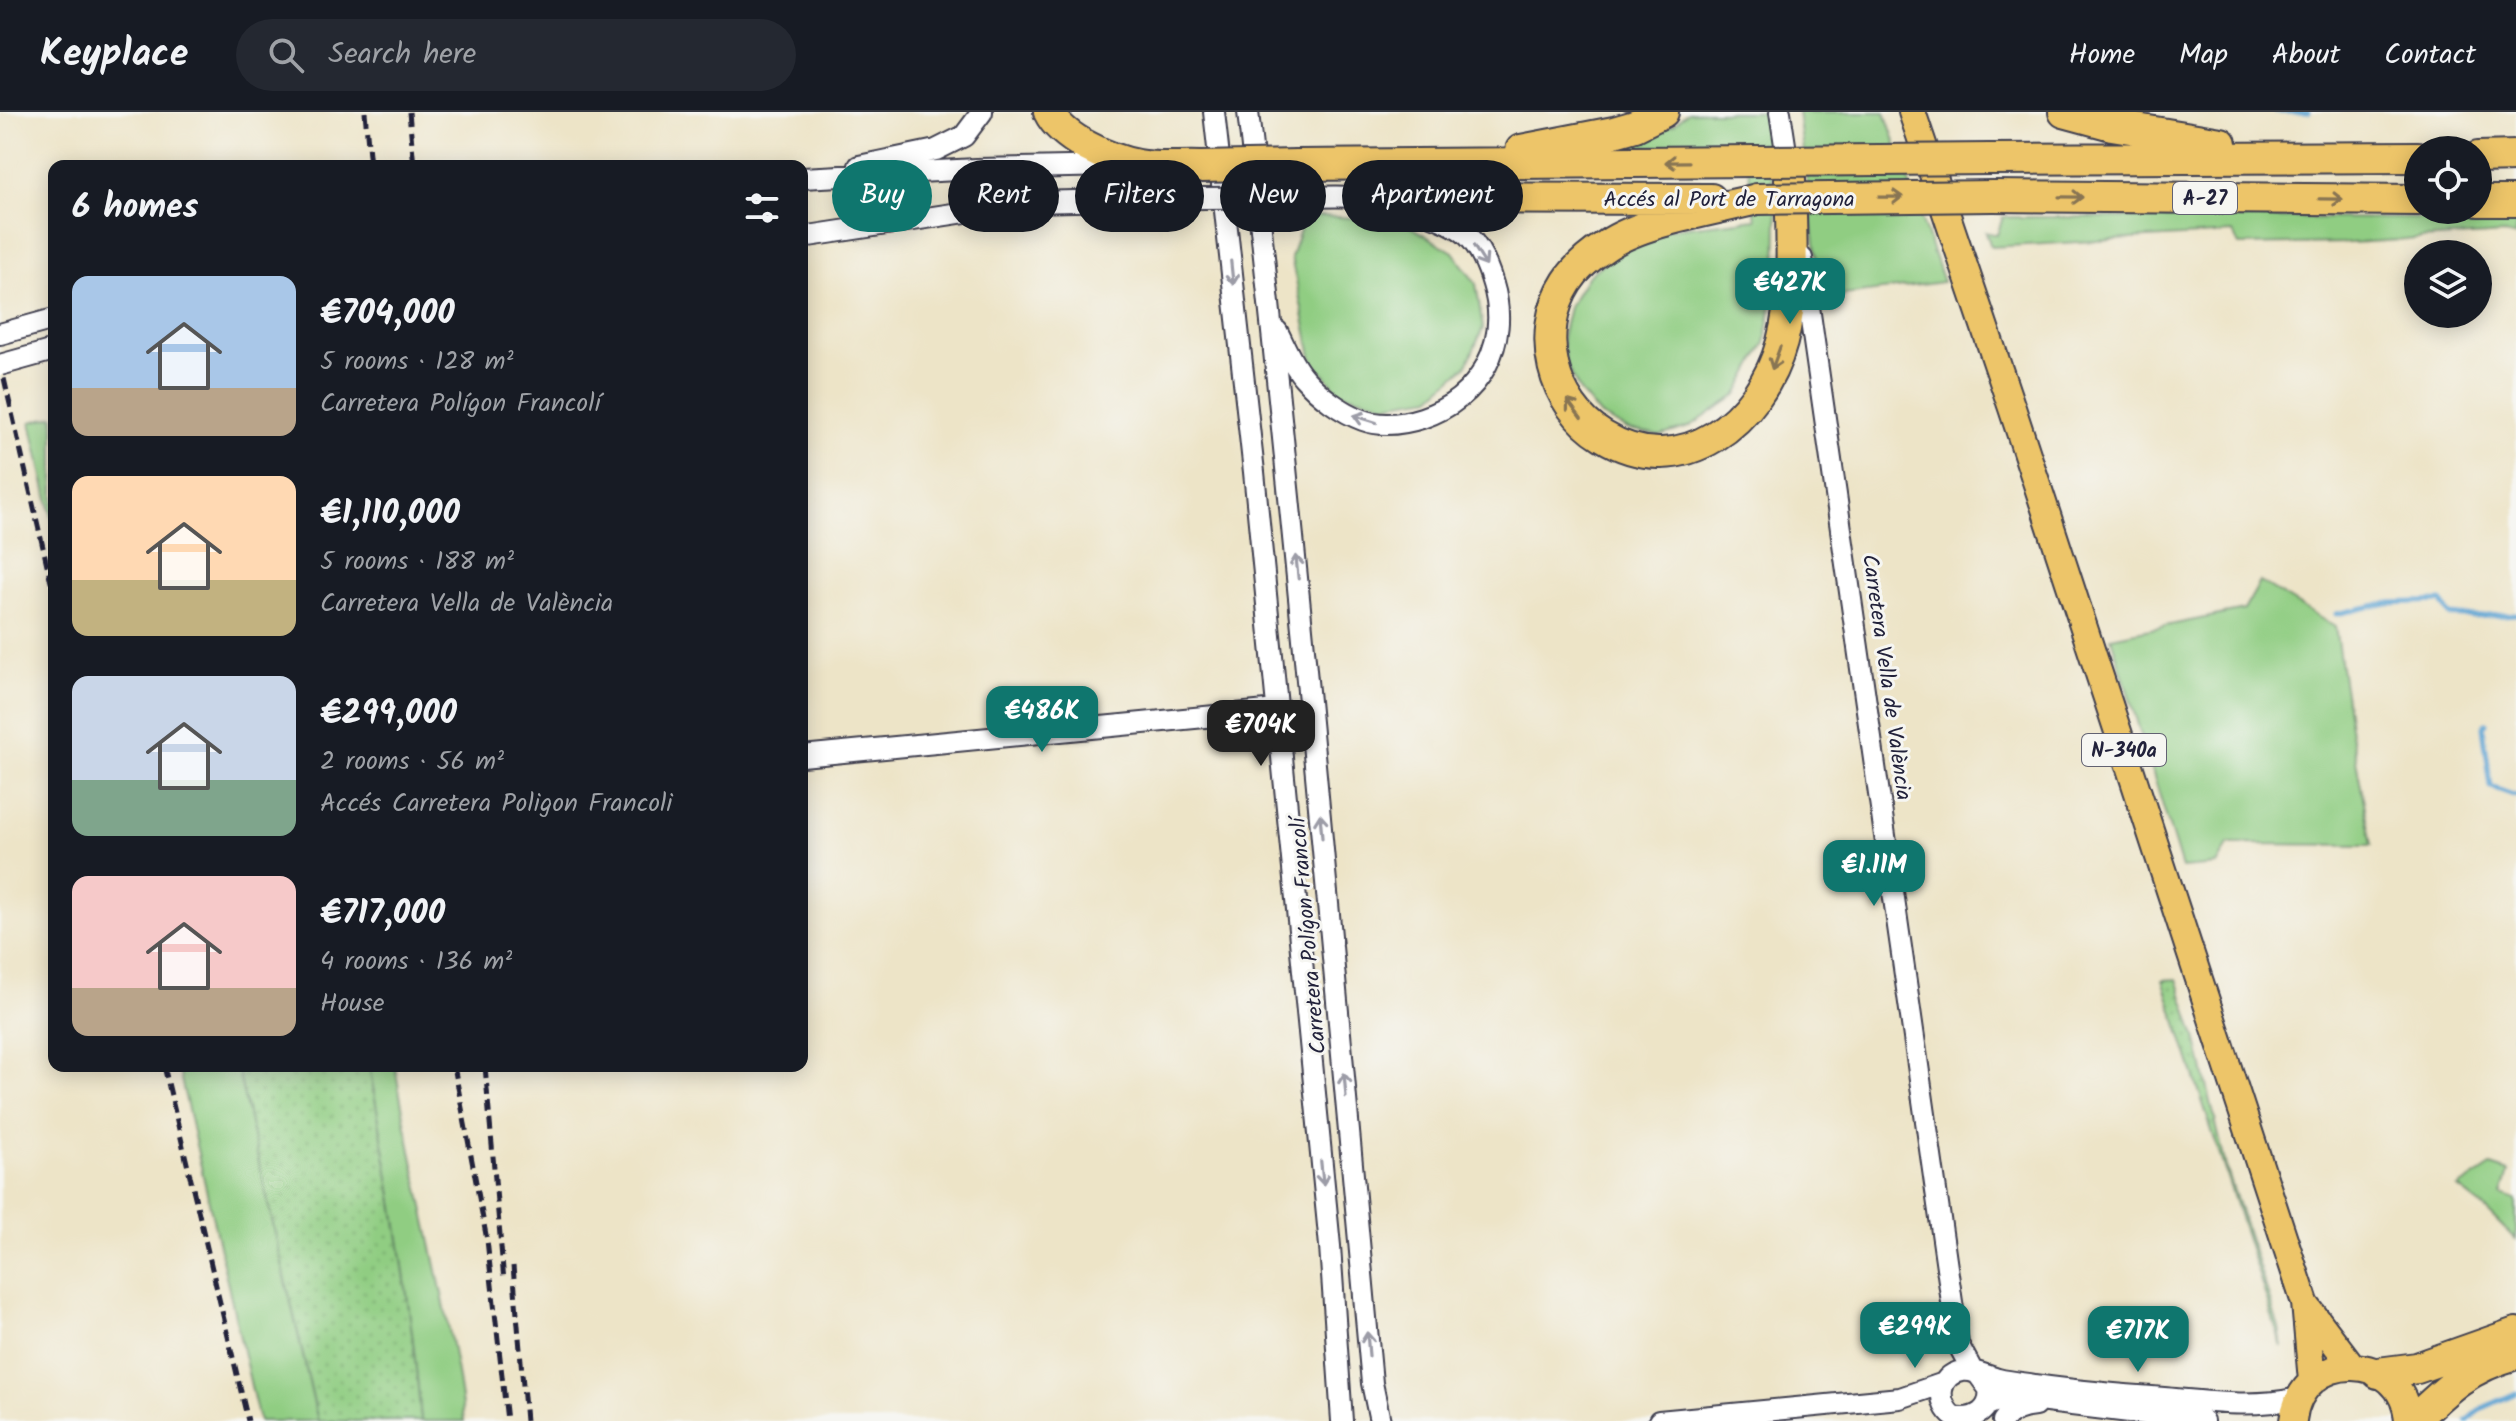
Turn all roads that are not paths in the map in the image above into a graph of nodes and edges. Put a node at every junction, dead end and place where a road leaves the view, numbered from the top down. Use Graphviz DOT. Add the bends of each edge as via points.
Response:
graph roads {
  1 [pos="982,112"];
  2 [pos="1049,112"];
  3 [pos="1248,112"];
  4 [pos="1663,112"];
  5 [pos="1780,112"];
  6 [pos="1912,112"];
  7 [pos="2064,112"];
  8 [pos="1214,114"];
  9 [pos="2516,156"];
  10 [pos="2492,157"];
  11 [pos="2404,158"];
  12 [pos="2404,158"];
  13 [pos="1122,160"];
  14 [pos="1481,160"];
  15 [pos="1523,163"];
  16 [pos="1342,164"];
  17 [pos="1075,167"];
  18 [pos="1204,167"];
  19 [pos="808,177"];
  20 [pos="1790,179"];
  21 [pos="1342,198"];
  22 [pos="1523,198"];
  23 [pos="1757,199"];
  24 [pos="2404,200"];
  25 [pos="2492,201"];
  26 [pos="2516,201"];
  27 [pos="1462,232"];
  28 [pos="808,236"];
  29 [pos="48,321"];
  30 [pos="1272,322"];
  31 [pos="0,334"];
  32 [pos="48,352"];
  33 [pos="0,365"];
  34 [pos="1277,710"];
  35 [pos="808,755"];
  36 [pos="2305,1303"];
  37 [pos="2516,1333"];
  38 [pos="1958,1344"];
  39 [pos="2516,1354"];
  40 [pos="2365,1370"];
  41 [pos="1975,1373"];
  42 [pos="1947,1379"];
  43 [pos="1900,1398"];
  44 [pos="2301,1400"];
  45 [pos="2063,1404"];
  46 [pos="1984,1413"];
  47 [pos="1953,1416"];
  48 [pos="1342,1421"];
  49 [pos="1380,1421"];
  50 [pos="1659,1421"];
  51 [pos="2003,1421"];
  52 [pos="2203,1421"];
  53 [pos="2410,1421"];
  1 -- 19 [label="street" via="964,136 936,150"];
  2 -- 13 [label="highway" via="1077,141"];
  3 -- 30 [label="street, Carretera Polígon Francolí"];
  4 -- 14 [label="highway" via="1614,132"];
  5 -- 20 [label="street, Carretera Vella de València"];
  6 -- 36 [label="main road, N-340a"];
  7 -- 12 [label="highway" via="2186,138"];
  8 -- 34 [label="street, Carretera Polígon Francolí, one-way"];
  9 -- 10 [label="highway"];
  11 -- 15 [label="highway, Accés al Port de Tarragona / A-27, one-way, bridge"];
  16 -- 18 [label="highway, Accés al Port de Tarragona / A-27, bridge"];
  17 -- 19 [label="street, Accés al Port de Tarragona / A-27"];
  20 -- 23 [label="highway, one-way" via="1787,316 1773,368 1753,402 1727,430 1682,450 1654,453 1603,437 1564,395 1552,367 1555,306 1568,280 1588,259 1630,233"];
  20 -- 38 [label="street, Carretera Vella de València"];
  21 -- 28 [label="street, Accés al Port de Tarragona / A-27, bridge" via="1031,202"];
  22 -- 23 [label="highway, Accés al Port de Tarragona / A-27"];
  23 -- 24 [label="highway, Accés al Port de Tarragona / A-27, one-way, bridge"];
  25 -- 26 [label="highway"];
  27 -- 30 [label="street, one-way" via="1486,263 1497,299 1498,326 1492,357 1473,385 1436,413 1389,425 1344,411 1302,376"];
  29 -- 31 [label="street"];
  49 -- 30 [label="street, Carretera Polígon Francolí, one-way" via="1372,1383"];
  32 -- 33 [label="street, bridge"];
  34 -- 35 [label="street"];
  34 -- 48 [label="street, Carretera Polígon Francolí, one-way"];
  36 -- 40 [label="main road, N-340a"];
  36 -- 44 [label="main road, N-340a"];
  37 -- 40 [label="highway" via="2417,1368"];
  38 -- 41 [label="street, Carretera Vella de València"];
  38 -- 42 [label="street, Carretera Vella de València"];
  39 -- 53 [label="highway" via="2466,1374"];
  40 -- 44 [label="main road" via="2332,1369"];
  40 -- 53 [label="main road, N-340a" via="2399,1393"];
  41 -- 42 [label="street" via="1962,1371"];
  41 -- 44 [label="street" via="2042,1386 2237,1404"];
  41 -- 46 [label="street" via="1989,1389"];
  42 -- 43 [label="street"];
  42 -- 47 [label="street" via="1941,1395"];
  43 -- 47 [label="street"];
  43 -- 50 [label="street"];
  45 -- 46 [label="street" via="2001,1399"];
  45 -- 51 [label="street" via="2023,1407"];
  45 -- 52 [label="street"];
  46 -- 47 [label="street" via="1969,1420"];
}
